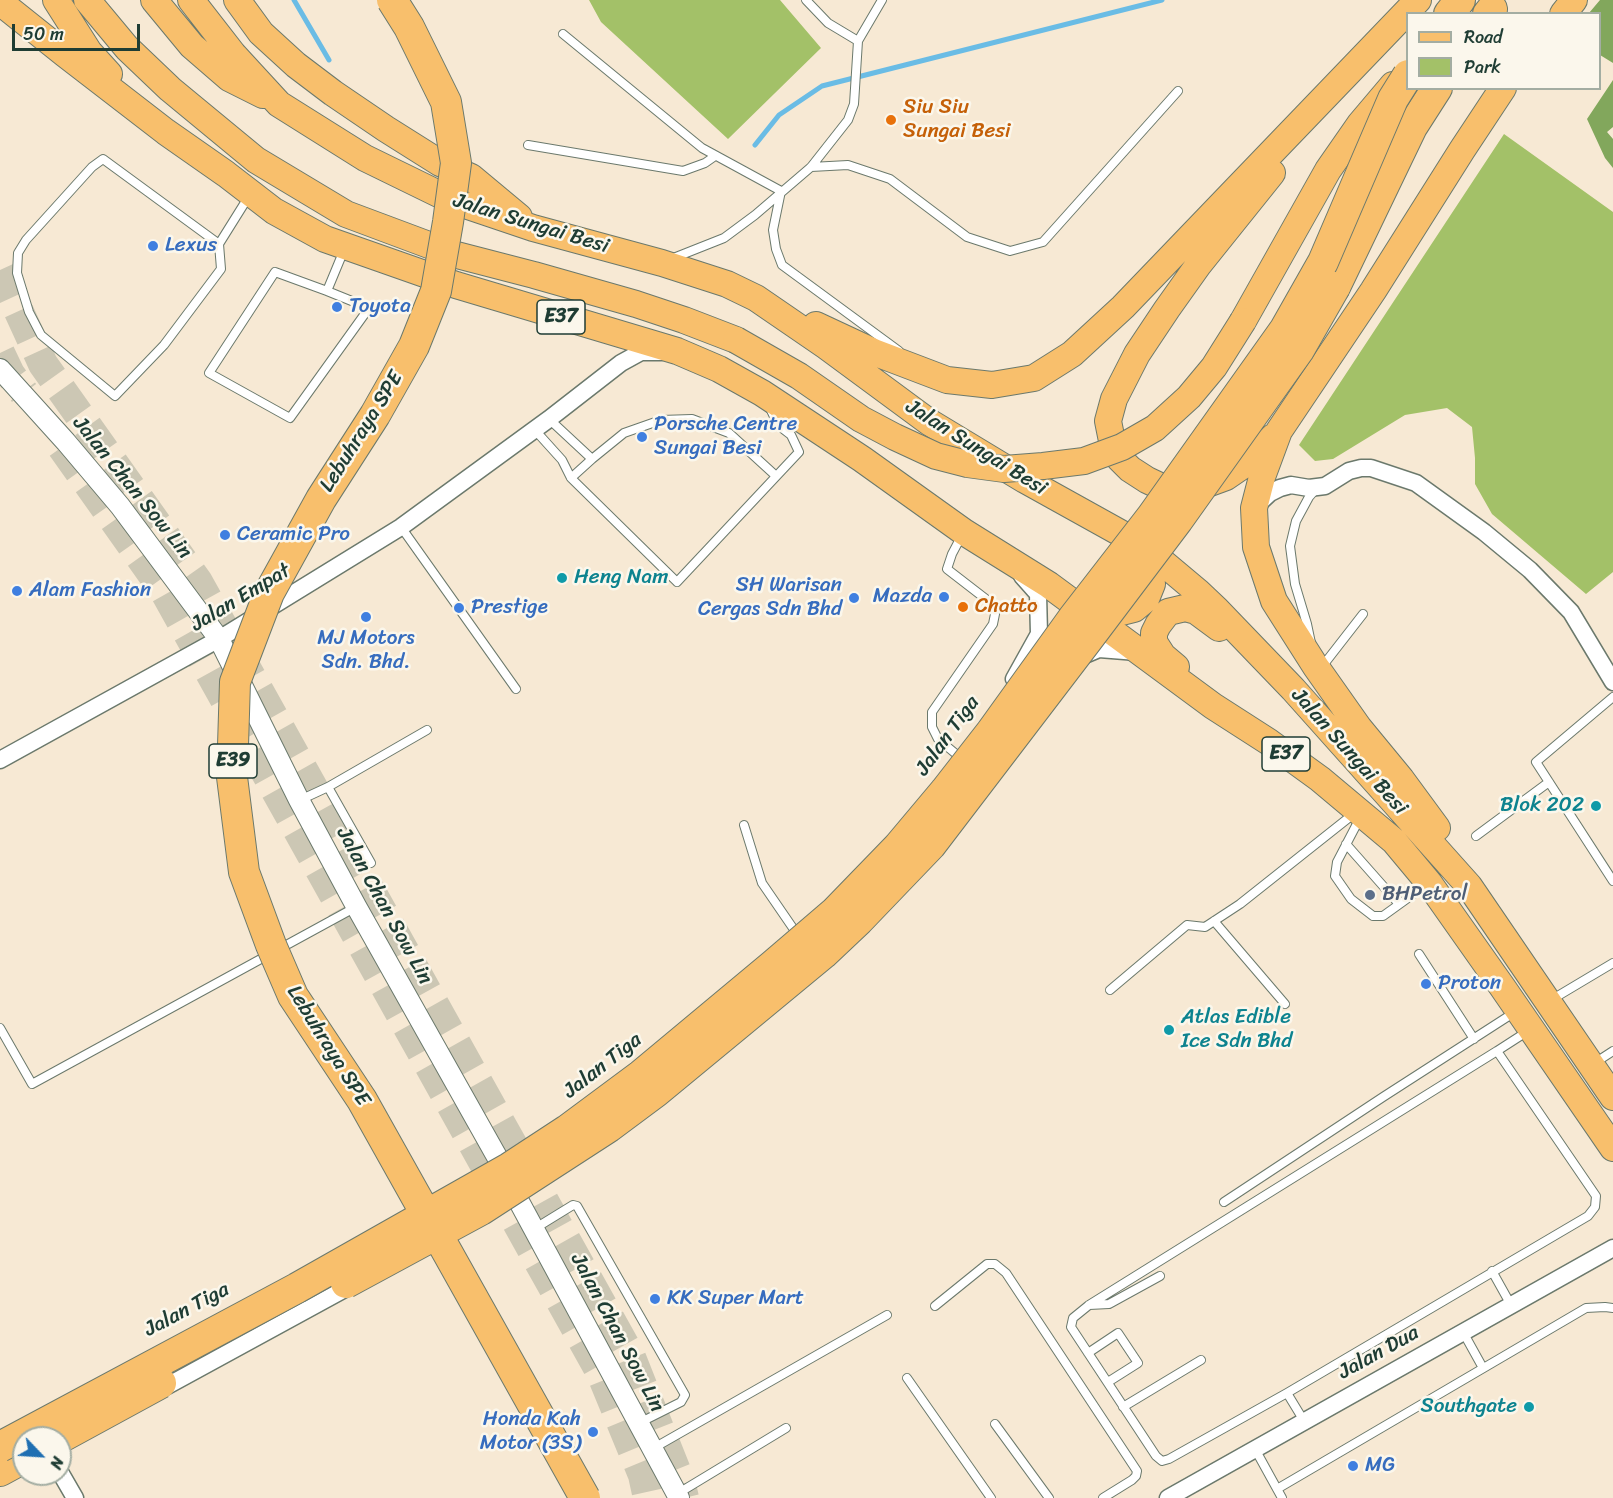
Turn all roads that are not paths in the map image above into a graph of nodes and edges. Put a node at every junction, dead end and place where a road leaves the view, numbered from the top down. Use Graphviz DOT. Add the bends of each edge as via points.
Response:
graph roads {
  1 [pos="56,0"];
  2 [pos="87,0"];
  3 [pos="154,0"];
  4 [pos="191,0"];
  5 [pos="237,0"];
  6 [pos="378,0"];
  7 [pos="392,0"];
  8 [pos="806,0"];
  9 [pos="882,0"];
  10 [pos="1418,0"];
  11 [pos="1460,0"];
  12 [pos="1574,0"];
  13 [pos="0,2"];
  14 [pos="1489,6"];
  15 [pos="1407,12"];
  16 [pos="1451,12"];
  17 [pos="1469,12"];
  18 [pos="1565,12"];
  19 [pos="1406,13"];
  20 [pos="562,34"];
  21 [pos="858,40"];
  22 [pos="1376,44"];
  23 [pos="1406,70"];
  24 [pos="1406,77"];
  25 [pos="1436,90"];
  26 [pos="1502,90"];
  27 [pos="1178,91"];
  28 [pos="279,104"];
  29 [pos="166,132"];
  30 [pos="528,145"];
  31 [pos="715,156"];
  32 [pos="811,167"];
  33 [pos="781,191"];
  34 [pos="251,193"];
  35 [pos="533,228"];
  36 [pos="219,244"];
  37 [pos="345,246"];
  38 [pos="662,263"];
  39 [pos="327,291"];
  40 [pos="756,298"];
  41 [pos="677,351"];
  42 [pos="2,373"];
  43 [pos="929,373"];
  44 [pos="762,393"];
  45 [pos="549,419"];
  46 [pos="534,429"];
  47 [pos="1275,440"];
  48 [pos="592,459"];
  49 [pos="862,459"];
  50 [pos="776,476"];
  51 [pos="571,478"];
  52 [pos="1025,480"];
  53 [pos="1291,485"];
  54 [pos="1317,488"];
  55 [pos="1254,508"];
  56 [pos="401,527"];
  57 [pos="964,532"];
  58 [pos="1005,558"];
  59 [pos="1363,614"];
  60 [pos="219,639"];
  61 [pos="1141,652"];
  62 [pos="1317,668"];
  63 [pos="1612,679"];
  64 [pos="516,689"];
  65 [pos="1613,697"];
  66 [pos="1311,709"];
  67 [pos="427,730"];
  68 [pos="1269,742"];
  69 [pos="962,759"];
  70 [pos="0,760"];
  71 [pos="1549,782"];
  72 [pos="328,787"];
  73 [pos="299,800"];
  74 [pos="1360,812"];
  75 [pos="744,825"];
  76 [pos="1476,836"];
  77 [pos="1346,844"];
  78 [pos="371,863"];
  79 [pos="1613,881"];
  80 [pos="1429,883"];
  81 [pos="1469,886"];
  82 [pos="1399,904"];
  83 [pos="356,906"];
  84 [pos="1214,921"];
  85 [pos="797,934"];
  86 [pos="1419,954"];
  87 [pos="1613,963"];
  88 [pos="1110,990"];
  89 [pos="1548,1002"];
  90 [pos="1285,1004"];
  91 [pos="1525,1020"];
  92 [pos="0,1028"];
  93 [pos="1474,1039"];
  94 [pos="1497,1051"];
  95 [pos="1603,1058"];
  96 [pos="1613,1097"];
  97 [pos="1613,1149"];
  98 [pos="501,1164"];
  99 [pos="516,1196"];
  100 [pos="1224,1202"];
  101 [pos="534,1228"];
  102 [pos="1613,1248"];
  103 [pos="1492,1271"];
  104 [pos="1160,1276"];
  105 [pos="1089,1305"];
  106 [pos="1510,1305"];
  107 [pos="935,1306"];
  108 [pos="1613,1308"];
  109 [pos="887,1315"];
  110 [pos="1463,1332"];
  111 [pos="1088,1353"];
  112 [pos="1201,1360"];
  113 [pos="1483,1368"];
  114 [pos="907,1378"];
  115 [pos="1108,1382"];
  116 [pos="1287,1393"];
  117 [pos="1123,1407"];
  118 [pos="30,1420"];
  119 [pos="1304,1422"];
  120 [pos="638,1423"];
  121 [pos="995,1424"];
  122 [pos="34,1426"];
  123 [pos="786,1428"];
  124 [pos="72,1432"];
  125 [pos="0,1437"];
  126 [pos="72,1437"];
  127 [pos="0,1447"];
  128 [pos="652,1449"];
  129 [pos="1256,1449"];
  130 [pos="1277,1489"];
  131 [pos="1115,1495"];
  132 [pos="678,1496"];
  133 [pos="567,1498"];
  134 [pos="585,1498"];
  135 [pos="991,1498"];
  136 [pos="1049,1498"];
  137 [pos="1103,1498"];
  138 [pos="1167,1498"];
  139 [pos="1282,1498"];
  1 -- 29 [label="main road, E37" via="88,52"];
  2 -- 23 [label="main road, bridge" via="127,48 170,89 256,160 346,214 453,254 636,304 736,340 895,437 936,456 1004,469 1084,461 1122,447 1155,428 1189,397 1214,367 1243,321 1328,170 1360,124"];
  3 -- 28 [label="main road" via="192,46 229,78"];
  4 -- 28 [label="main road, Jalan Sungai Besi / E37"];
  5 -- 35 [label="main road" via="261,33 296,65 412,146 471,177"];
  6 -- 133 [label="highway, Lebuhraya SPE / E39, bridge" via="399,34 430,111 442,165 437,219 408,340 259,590 226,678 222,779 232,871 254,946 285,1006 353,1107"];
  7 -- 134 [label="highway, Lebuhraya SPE / E39, bridge" via="446,102 456,163 446,234 436,291 414,346 269,593 235,682 232,777 244,872 293,996 362,1100"];
  8 -- 21 [label="lane" via="828,23"];
  9 -- 21 [label="lane"];
  10 -- 15 [label="main road"];
  11 -- 16 [label="highway"];
  12 -- 18 [label="main road"];
  13 -- 29 [label="main road"];
  14 -- 17 [label="main road"];
  19 -- 22 [label="main road"];
  20 -- 31 [label="lane"];
  21 -- 32 [label="lane" via="854,104 848,120"];
  22 -- 43 [label="main road" via="1123,308 1072,354 1034,378 992,386 947,380"];
  22 -- 47 [label="main road" via="1192,273 1137,354 1114,399 1108,421 1119,458 1130,470 1166,489 1189,489 1226,477"];
  24 -- 127 [label="highway, bridge" via="1323,262 1285,329 1152,516 978,748 898,846 835,912 641,1075 509,1168 297,1288"];
  25 -- 124 [label="highway, bridge" via="1412,127 1335,287 1299,350 1178,520 931,845 859,920 656,1092 524,1184"];
  26 -- 47 [label="main road"];
  27 -- 32 [label="lane" via="1043,242 1010,251 967,237 890,179 848,165"];
  28 -- 35 [label="main road, Jalan Sungai Besi / E37" via="365,158 453,201"];
  29 -- 34 [label="main road, Jalan Sungai Besi / E37"];
  30 -- 31 [label="lane" via="682,171"];
  31 -- 33 [label="lane"];
  32 -- 33 [label="lane"];
  33 -- 38 [label="lane" via="724,238"];
  33 -- 43 [label="lane" via="773,230 782,265"];
  34 -- 36 [label="lane"];
  34 -- 37 [label="main road, Jalan Sungai Besi / E37" via="274,211"];
  35 -- 38 [label="main road, Jalan Sungai Besi / E37"];
  36 -- 36 [label="lane" via="103,159 26,240 18,253 17,273 29,312 42,335 115,396 164,345 221,268"];
  37 -- 39 [label="lane"];
  37 -- 41 [label="main road, Jalan Sungai Besi / E37" via="456,285"];
  38 -- 40 [label="main road, Jalan Sungai Besi / E37" via="727,284"];
  39 -- 39 [label="lane" via="369,308 290,418 209,373 275,272"];
  40 -- 43 [label="main road"];
  40 -- 52 [label="main road, Jalan Sungai Besi / E37" via="929,422"];
  41 -- 44 [label="main road, Jalan Sungai Besi / E37"];
  41 -- 45 [label="street, Jalan Empat" via="640,352"];
  42 -- 60 [label="street, Jalan Chan Sow Lin" via="120,506"];
  44 -- 49 [label="main road, Jalan Sungai Besi / E37"];
  44 -- 50 [label="lane" via="778,425 791,435 799,452"];
  45 -- 46 [label="street, Jalan Empat"];
  45 -- 48 [label="lane"];
  46 -- 51 [label="lane" via="562,460"];
  46 -- 56 [label="street, Jalan Empat"];
  47 -- 53 [label="street" via="1278,470"];
  47 -- 55 [label="main road"];
  48 -- 50 [label="lane" via="624,433 661,420 692,419 729,433"];
  48 -- 51 [label="lane"];
  49 -- 52 [label="main road" via="1116,610 1128,612 1141,604 1152,584 1148,570"];
  49 -- 57 [label="main road, Jalan Sungai Besi / E37"];
  50 -- 51 [label="lane" via="677,582"];
  52 -- 66 [label="main road, Jalan Sungai Besi / E37" via="1142,545 1217,610"];
  53 -- 54 [label="street"];
  53 -- 55 [label="street" via="1270,493"];
  54 -- 62 [label="lane" via="1296,521 1290,546 1295,584"];
  54 -- 63 [label="street" via="1361,468 1416,483 1530,570 1570,612"];
  55 -- 62 [label="main road" via="1256,547 1274,601"];
  56 -- 60 [label="street, Jalan Empat"];
  56 -- 64 [label="lane"];
  57 -- 58 [label="main road, Jalan Sungai Besi / E37"];
  57 -- 69 [label="lane" via="948,571 991,603 995,614 993,624 932,712 932,727 938,739"];
  58 -- 61 [label="main road, Jalan Sungai Besi / E37"];
  58 -- 69 [label="street, Jalan Tiga" via="1038,594 1039,634 986,726"];
  59 -- 62 [label="lane"];
  60 -- 70 [label="street, Jalan Empat"];
  60 -- 73 [label="street, Jalan Chan Sow Lin"];
  61 -- 68 [label="main road, Jalan Sungai Besi / E37"];
  61 -- 99 [label="street" via="1099,649 1078,658 956,822 859,930 734,1040 649,1107"];
  62 -- 81 [label="main road" via="1444,837"];
  65 -- 71 [label="lane" via="1536,762"];
  66 -- 68 [label="main road" via="1206,617 1185,608 1168,612 1154,633 1154,642 1163,656"];
  66 -- 81 [label="main road, Jalan Sungai Besi / E37"];
  67 -- 72 [label="lane"];
  68 -- 74 [label="main road, Jalan Sungai Besi / E37"];
  69 -- 85 [label="street, Jalan Tiga" via="885,848"];
  71 -- 76 [label="lane"];
  71 -- 79 [label="lane"];
  72 -- 73 [label="lane"];
  72 -- 78 [label="lane"];
  73 -- 83 [label="street, Jalan Chan Sow Lin"];
  74 -- 77 [label="lane"];
  74 -- 80 [label="main road, Jalan Sungai Besi / E37" via="1394,842"];
  74 -- 84 [label="lane"];
  75 -- 85 [label="lane" via="762,883"];
  77 -- 82 [label="lane"];
  77 -- 82 [label="lane" via="1335,876 1351,899 1373,916 1383,916"];
  80 -- 82 [label="lane"];
  80 -- 91 [label="main road, Jalan Sungai Besi / E37"];
  81 -- 89 [label="main road, Jalan Sungai Besi / E37"];
  83 -- 92 [label="lane" via="32,1084"];
  83 -- 98 [label="street, Jalan Chan Sow Lin"];
  84 -- 88 [label="lane" via="1205,927 1187,925"];
  84 -- 90 [label="lane"];
  85 -- 98 [label="street, Jalan Tiga" via="605,1096"];
  86 -- 93 [label="lane"];
  87 -- 89 [label="lane"];
  89 -- 95 [label="main road, Jalan Sungai Besi / E37"];
  91 -- 93 [label="lane"];
  91 -- 94 [label="lane"];
  91 -- 97 [label="main road, Jalan Sungai Besi / E37"];
  93 -- 100 [label="lane"];
  94 -- 103 [label="lane" via="1596,1196 1595,1207 1588,1216"];
  94 -- 105 [label="lane"];
  95 -- 96 [label="main road, Jalan Sungai Besi / E37"];
  98 -- 99 [label="street, Jalan Chan Sow Lin"];
  98 -- 118 [label="street, Jalan Tiga"];
  99 -- 101 [label="street, Jalan Chan Sow Lin"];
  99 -- 126 [label="street"];
  101 -- 120 [label="street, Jalan Chan Sow Lin"];
  101 -- 120 [label="lane" via="577,1206 685,1395 681,1402"];
  102 -- 106 [label="street, Jalan Dua"];
  103 -- 106 [label="lane"];
  103 -- 116 [label="lane"];
  104 -- 105 [label="lane" via="1109,1304"];
  105 -- 111 [label="lane" via="1073,1318 1071,1327"];
  106 -- 110 [label="street, Jalan Dua"];
  107 -- 131 [label="lane" via="987,1264 996,1264 1006,1272 1137,1472"];
  108 -- 113 [label="lane" via="1586,1308"];
  109 -- 128 [label="lane"];
  110 -- 113 [label="lane"];
  110 -- 119 [label="street, Jalan Dua"];
  111 -- 115 [label="lane"];
  111 -- 115 [label="lane" via="1118,1333 1123,1340 1138,1363"];
  112 -- 117 [label="lane"];
  113 -- 130 [label="lane"];
  114 -- 135 [label="lane"];
  115 -- 117 [label="lane"];
  116 -- 117 [label="lane" via="1162,1461"];
  116 -- 119 [label="lane"];
  118 -- 122 [label="street"];
  118 -- 125 [label="street, Jalan Tiga"];
  119 -- 129 [label="street, Jalan Dua"];
  120 -- 128 [label="street, Jalan Chan Sow Lin"];
  121 -- 136 [label="lane"];
  123 -- 132 [label="lane"];
  128 -- 132 [label="street, Jalan Chan Sow Lin"];
  129 -- 130 [label="lane"];
  129 -- 138 [label="street, Jalan Dua"];
  130 -- 139 [label="lane"];
  131 -- 137 [label="lane"];
}
